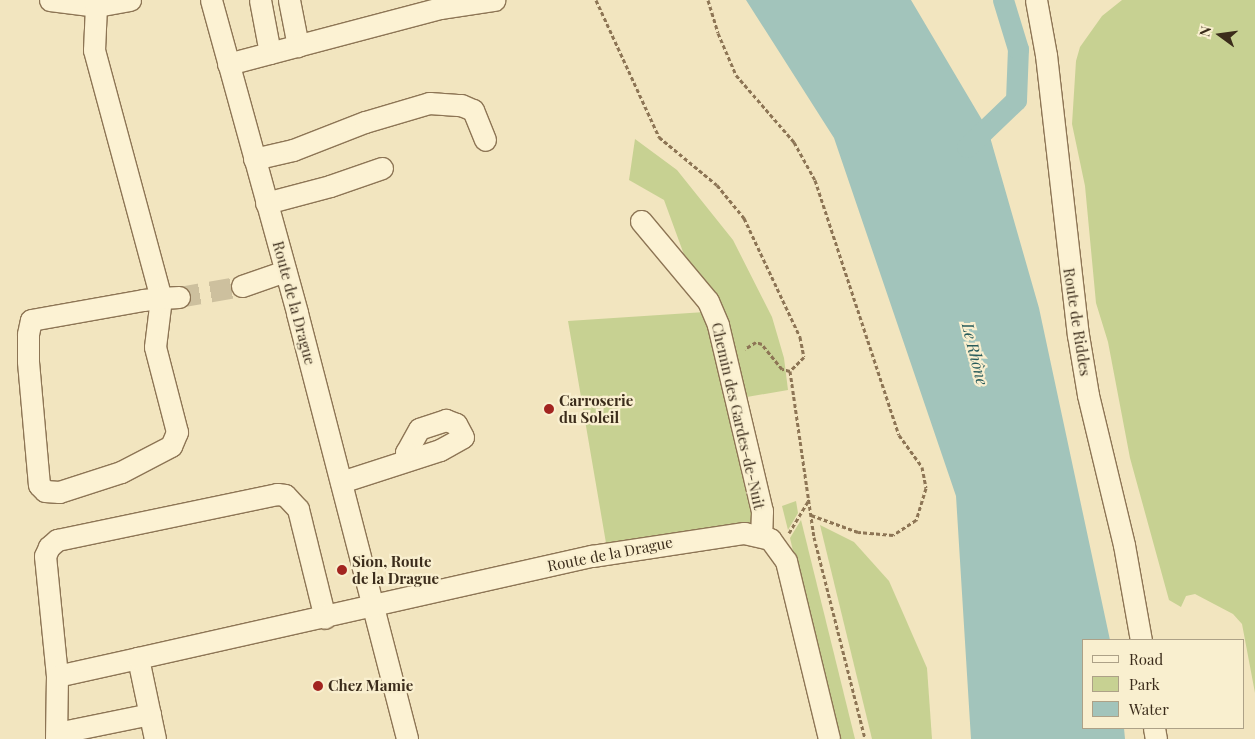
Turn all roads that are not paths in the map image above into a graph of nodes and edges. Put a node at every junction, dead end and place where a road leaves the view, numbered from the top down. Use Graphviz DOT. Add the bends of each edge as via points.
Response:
graph roads {
  1 [pos="50,0"];
  2 [pos="130,0"];
  3 [pos="210,0"];
  4 [pos="260,0"];
  5 [pos="289,0"];
  6 [pos="494,0"];
  7 [pos="1036,0"];
  8 [pos="96,6"];
  9 [pos="298,46"];
  10 [pos="270,53"];
  11 [pos="228,64"];
  12 [pos="485,140"];
  13 [pos="254,159"];
  14 [pos="382,168"];
  15 [pos="266,203"];
  16 [pos="641,221"];
  17 [pos="285,271"];
  18 [pos="242,286"];
  19 [pos="170,297"];
  20 [pos="407,460"];
  21 [pos="341,482"];
  22 [pos="761,535"];
  23 [pos="374,606"];
  24 [pos="325,618"];
  25 [pos="1141,639"];
  26 [pos="138,658"];
  27 [pos="58,676"];
  28 [pos="150,714"];
  29 [pos="56,736"];
  30 [pos="155,739"];
  31 [pos="407,739"];
  32 [pos="829,739"];
  1 -- 8 [label="street"];
  2 -- 8 [label="street"];
  3 -- 11 [label="street, Route de la Drague"];
  4 -- 10 [label="street"];
  5 -- 9 [label="street"];
  6 -- 9 [label="street" via="440,8"];
  7 -- 25 [label="street, Route de Riddes" via="1046,55 1088,395 1124,545"];
  8 -- 19 [label="street" via="94,50"];
  9 -- 10 [label="street"];
  10 -- 11 [label="street"];
  11 -- 13 [label="street, Route de la Drague"];
  12 -- 13 [label="street" via="473,110 461,105 429,103 365,122 293,150"];
  13 -- 15 [label="street, Route de la Drague"];
  14 -- 15 [label="street"];
  15 -- 17 [label="street, Route de la Drague"];
  16 -- 22 [label="street, Chemin des Gardes-de-Nuit" via="708,301 718,325 762,511"];
  17 -- 18 [label="street"];
  17 -- 21 [label="street, Route de la Drague"];
  19 -- 19 [label="street" via="155,347 177,432 171,446 120,472 59,492 45,491 39,484 28,362 31,320"];
  20 -- 21 [label="street"];
  21 -- 23 [label="street, Route de la Drague"];
  22 -- 23 [label="street, Route de la Drague" via="735,534 592,556"];
  22 -- 32 [label="street" via="780,548 786,561"];
  23 -- 24 [label="street"];
  23 -- 31 [label="street, Route de la Drague"];
  24 -- 26 [label="street"];
  24 -- 27 [label="street" via="298,509 285,495 277,494 57,540 45,556"];
  26 -- 27 [label="street"];
  26 -- 28 [label="street"];
  27 -- 29 [label="street"];
  28 -- 29 [label="street"];
  28 -- 30 [label="street"];
}
